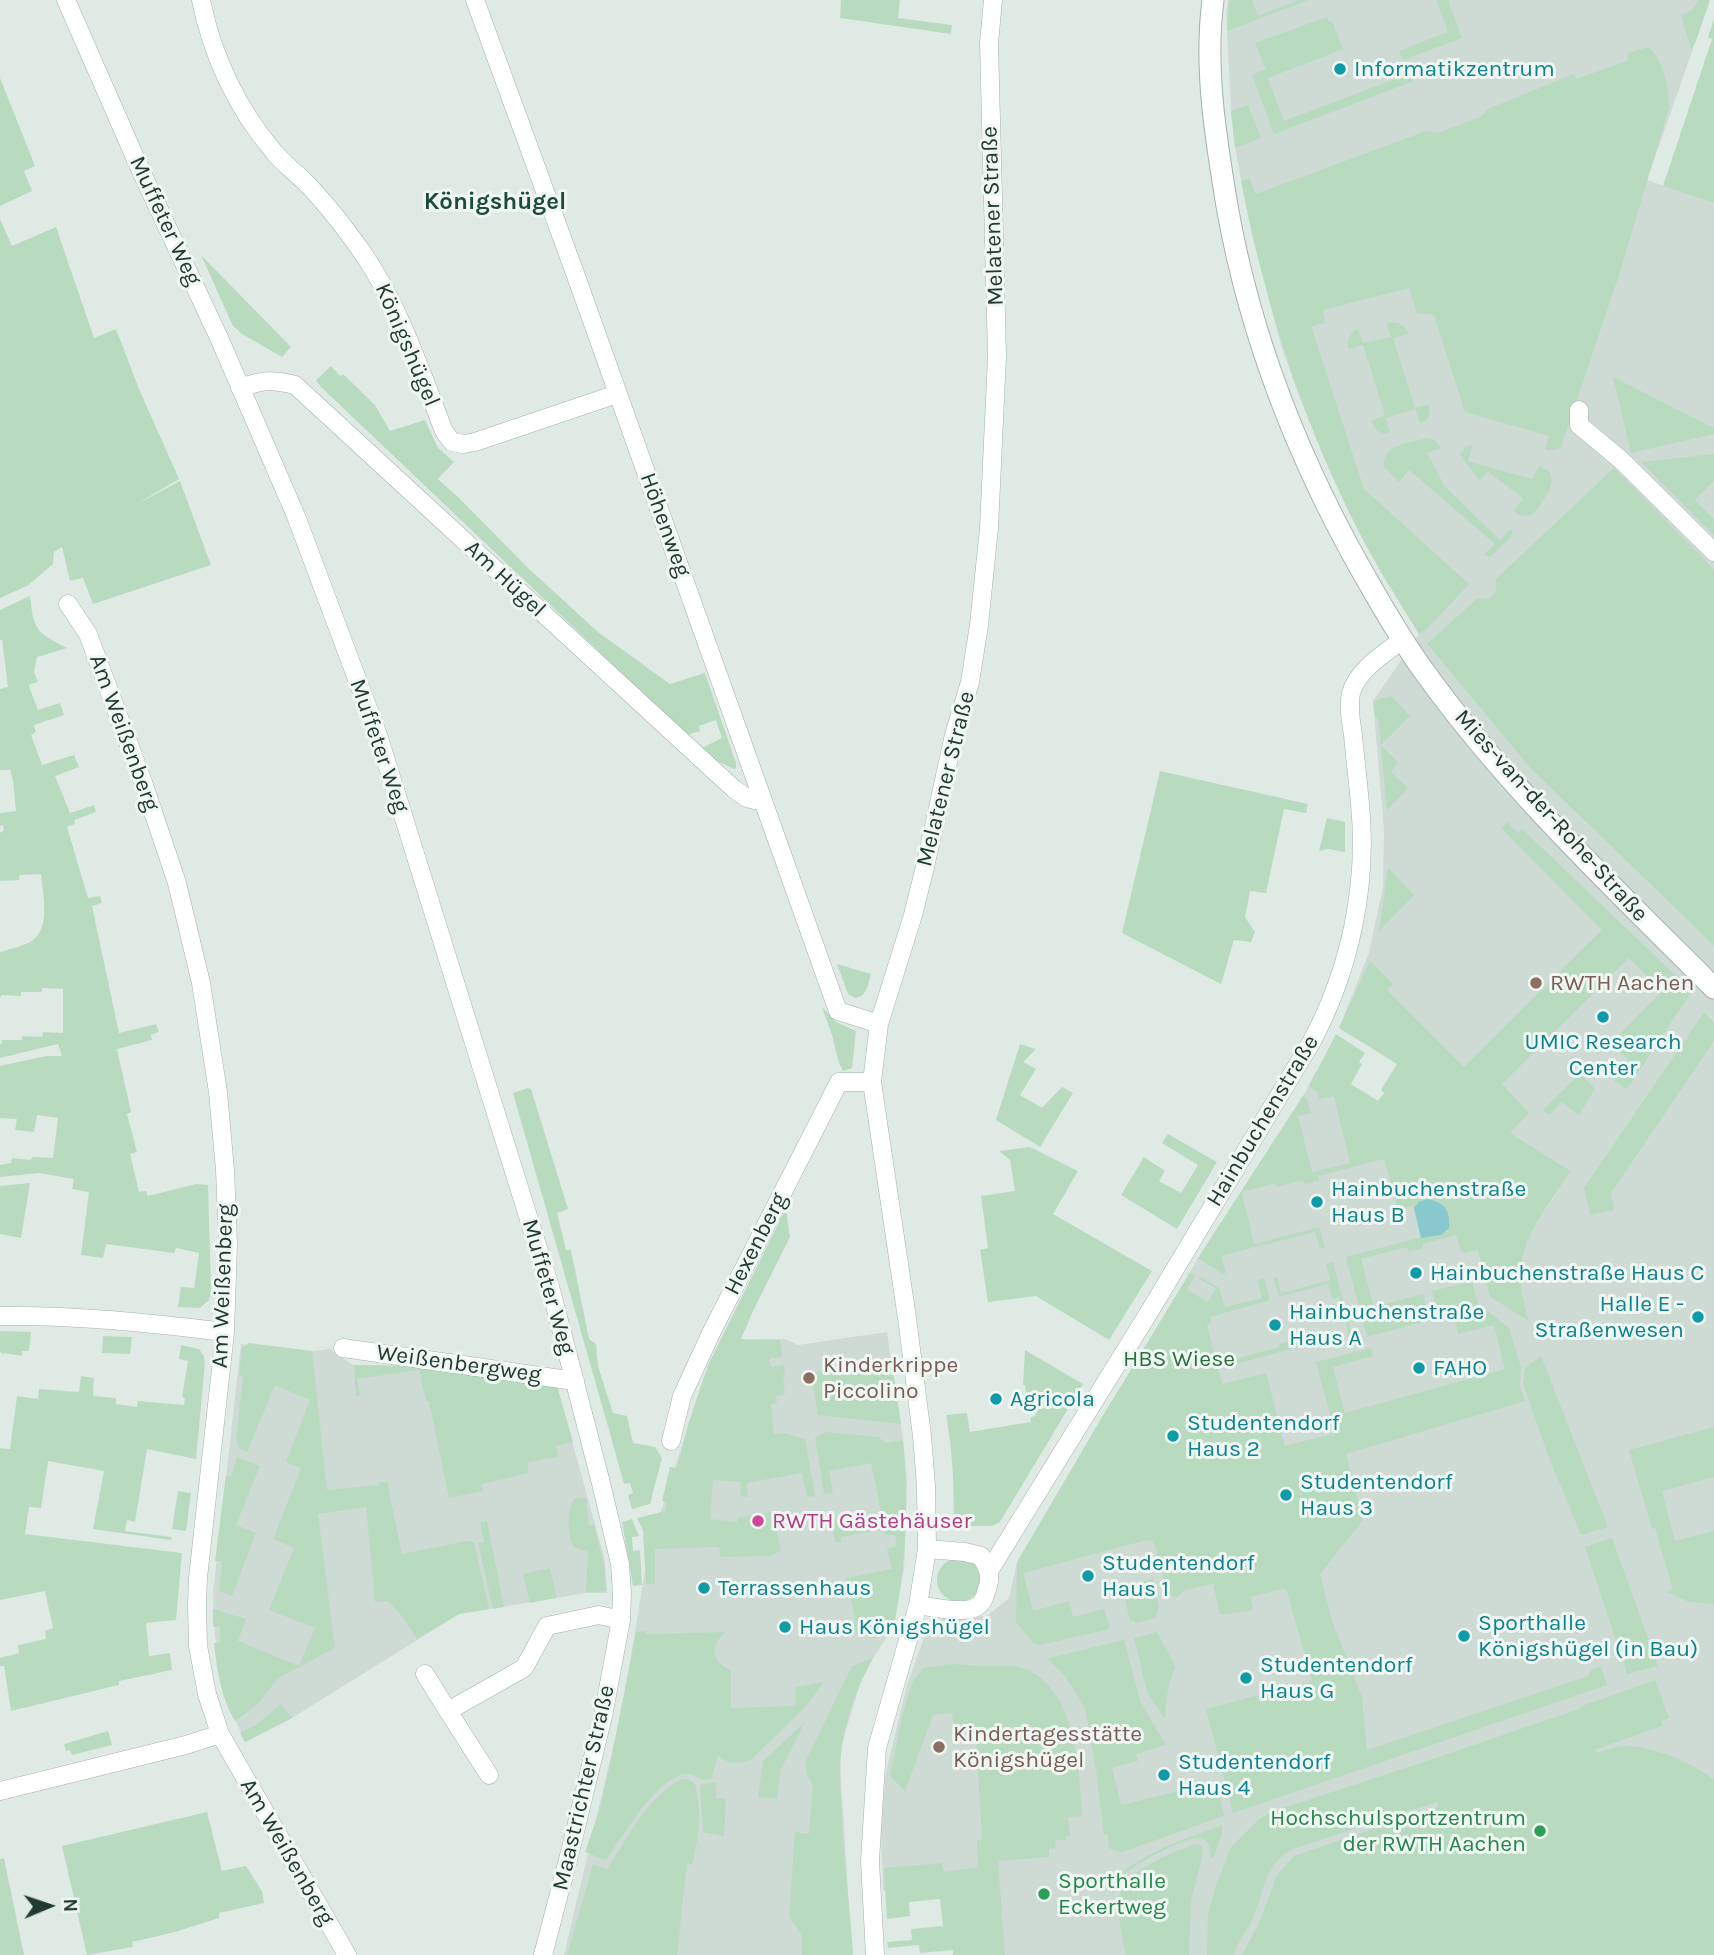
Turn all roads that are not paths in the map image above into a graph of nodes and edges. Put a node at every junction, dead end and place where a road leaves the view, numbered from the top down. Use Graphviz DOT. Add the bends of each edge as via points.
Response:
graph roads {
  1 [pos="66,0"];
  2 [pos="201,0"];
  3 [pos="475,0"];
  4 [pos="993,0"];
  5 [pos="1213,0"];
  6 [pos="240,388"];
  7 [pos="617,394"];
  8 [pos="1579,410"];
  9 [pos="1714,552"];
  10 [pos="68,604"];
  11 [pos="1402,640"];
  12 [pos="763,802"];
  13 [pos="1714,988"];
  14 [pos="879,1024"];
  15 [pos="872,1082"];
  16 [pos="0,1315"];
  17 [pos="225,1332"];
  18 [pos="343,1348"];
  19 [pos="575,1381"];
  20 [pos="671,1441"];
  21 [pos="610,1521"];
  22 [pos="928,1549"];
  23 [pos="989,1571"];
  24 [pos="918,1605"];
  25 [pos="621,1620"];
  26 [pos="425,1674"];
  27 [pos="448,1711"];
  28 [pos="220,1734"];
  29 [pos="489,1775"];
  30 [pos="0,1791"];
  31 [pos="345,1954"];
  32 [pos="542,1955"];
  33 [pos="875,1955"];
  1 -- 6 [label="street, Muffeter Weg"];
  2 -- 7 [label="street, Königshügel" via="228,82 275,153 321,199 362,251 396,310 452,442 475,442"];
  3 -- 7 [label="street, Höhenweg"];
  4 -- 14 [label="street, Melatener Straße" via="989,43 997,356 981,611 970,682 925,867"];
  5 -- 11 [label="street, Mies-van-der-Rohe-Straße" via="1210,47 1219,154 1235,251 1260,340 1329,510"];
  6 -- 12 [label="street, Am Hügel" via="259,381 295,385 734,789"];
  6 -- 19 [label="street, Muffeter Weg" via="296,516 378,735 551,1290"];
  7 -- 12 [label="street, Höhenweg"];
  8 -- 9 [label="street" via="1579,425"];
  10 -- 17 [label="street, Am Weißenberg" via="88,634 144,785 177,883 201,983 225,1170 229,1244"];
  11 -- 13 [label="street, Mies-van-der-Rohe-Straße" via="1514,783"];
  11 -- 23 [label="street, Hainbuchenstraße" via="1368,667 1350,698 1362,821 1360,893 1326,1014"];
  12 -- 14 [label="street, Höhenweg" via="838,1011"];
  14 -- 15 [label="street, Melatener Straße"];
  15 -- 20 [label="street, Hexenberg" via="839,1082 712,1331 682,1396"];
  15 -- 22 [label="street, Melatener Straße" via="922,1436"];
  16 -- 17 [label="street" via="110,1318"];
  17 -- 28 [label="street, Am Weißenberg" via="197,1604 198,1646"];
  18 -- 19 [label="street, Weißenbergweg"];
  19 -- 21 [label="street, Muffeter Weg"];
  21 -- 25 [label="street, Maastrichter Straße" via="620,1564"];
  22 -- 23 [label="street" via="981,1556"];
  22 -- 24 [label="street, Melatener Straße"];
  23 -- 24 [label="street" via="989,1585 978,1606 956,1611"];
  24 -- 33 [label="street, Melatener Straße" via="877,1748 870,1861"];
  25 -- 27 [label="street" via="599,1615 547,1626 524,1668"];
  25 -- 32 [label="street, Maastrichter Straße" via="603,1716"];
  26 -- 27 [label="street"];
  27 -- 29 [label="street"];
  28 -- 30 [label="street"];
  28 -- 31 [label="street, Am Weißenberg"];
}
